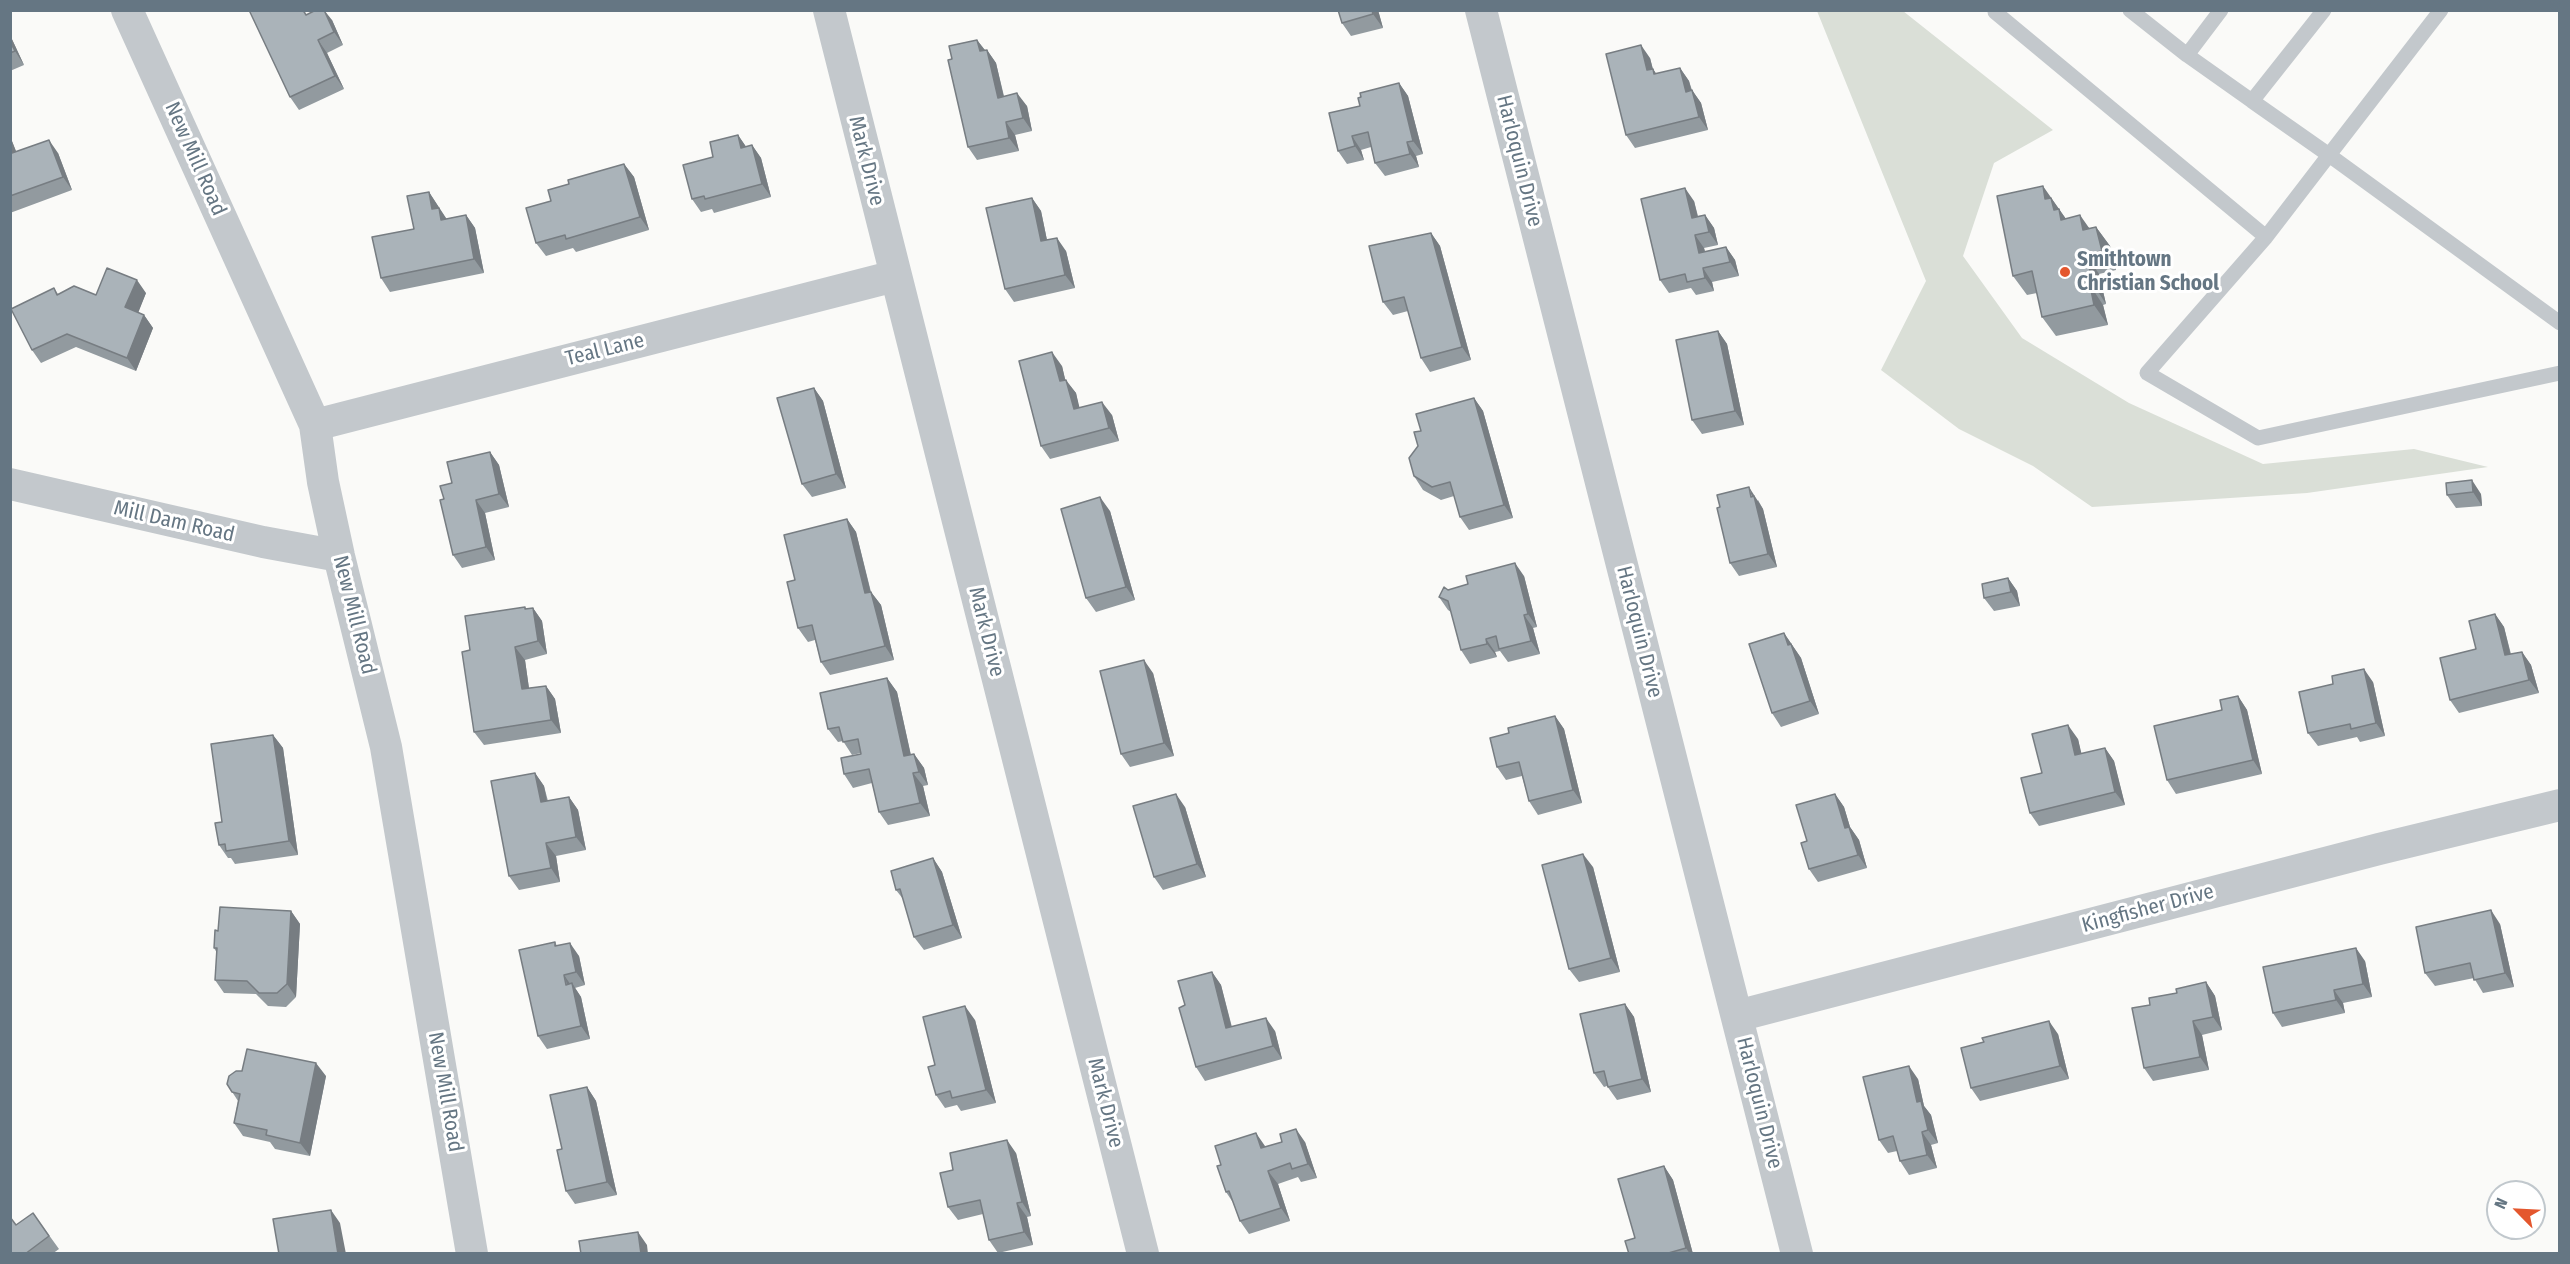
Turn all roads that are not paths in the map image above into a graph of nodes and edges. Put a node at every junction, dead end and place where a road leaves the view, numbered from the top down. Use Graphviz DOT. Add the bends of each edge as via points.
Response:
graph roads {
  1 [pos="127,10"];
  2 [pos="829,10"];
  3 [pos="1481,10"];
  4 [pos="1996,10"];
  5 [pos="2130,10"];
  6 [pos="2221,10"];
  7 [pos="2324,10"];
  8 [pos="2441,10"];
  9 [pos="2187,55"];
  10 [pos="2252,101"];
  11 [pos="2329,155"];
  12 [pos="2266,237"];
  13 [pos="895,276"];
  14 [pos="2559,323"];
  15 [pos="2559,373"];
  16 [pos="315,424"];
  17 [pos="10,484"];
  18 [pos="339,556"];
  19 [pos="2559,805"];
  20 [pos="1737,1016"];
  21 [pos="472,1254"];
  22 [pos="1143,1254"];
  23 [pos="1797,1254"];
  1 -- 16 [label="street, New Mill Road"];
  2 -- 13 [label="street, Mark Drive"];
  3 -- 20 [label="street, Harloquin Drive"];
  4 -- 12 [label="lane"];
  5 -- 9 [label="lane"];
  6 -- 9 [label="lane"];
  7 -- 10 [label="lane"];
  8 -- 11 [label="lane"];
  9 -- 10 [label="lane"];
  10 -- 11 [label="lane"];
  11 -- 12 [label="lane"];
  11 -- 14 [label="lane"];
  12 -- 15 [label="lane" via="2147,373 2258,438"];
  13 -- 16 [label="street, Teal Lane"];
  13 -- 22 [label="street, Mark Drive"];
  16 -- 18 [label="street, New Mill Road"];
  17 -- 18 [label="street, Mill Dam Road" via="263,543"];
  18 -- 21 [label="street, New Mill Road" via="386,747"];
  19 -- 20 [label="street, Kingfisher Drive"];
  20 -- 23 [label="street, Harloquin Drive"];
}
